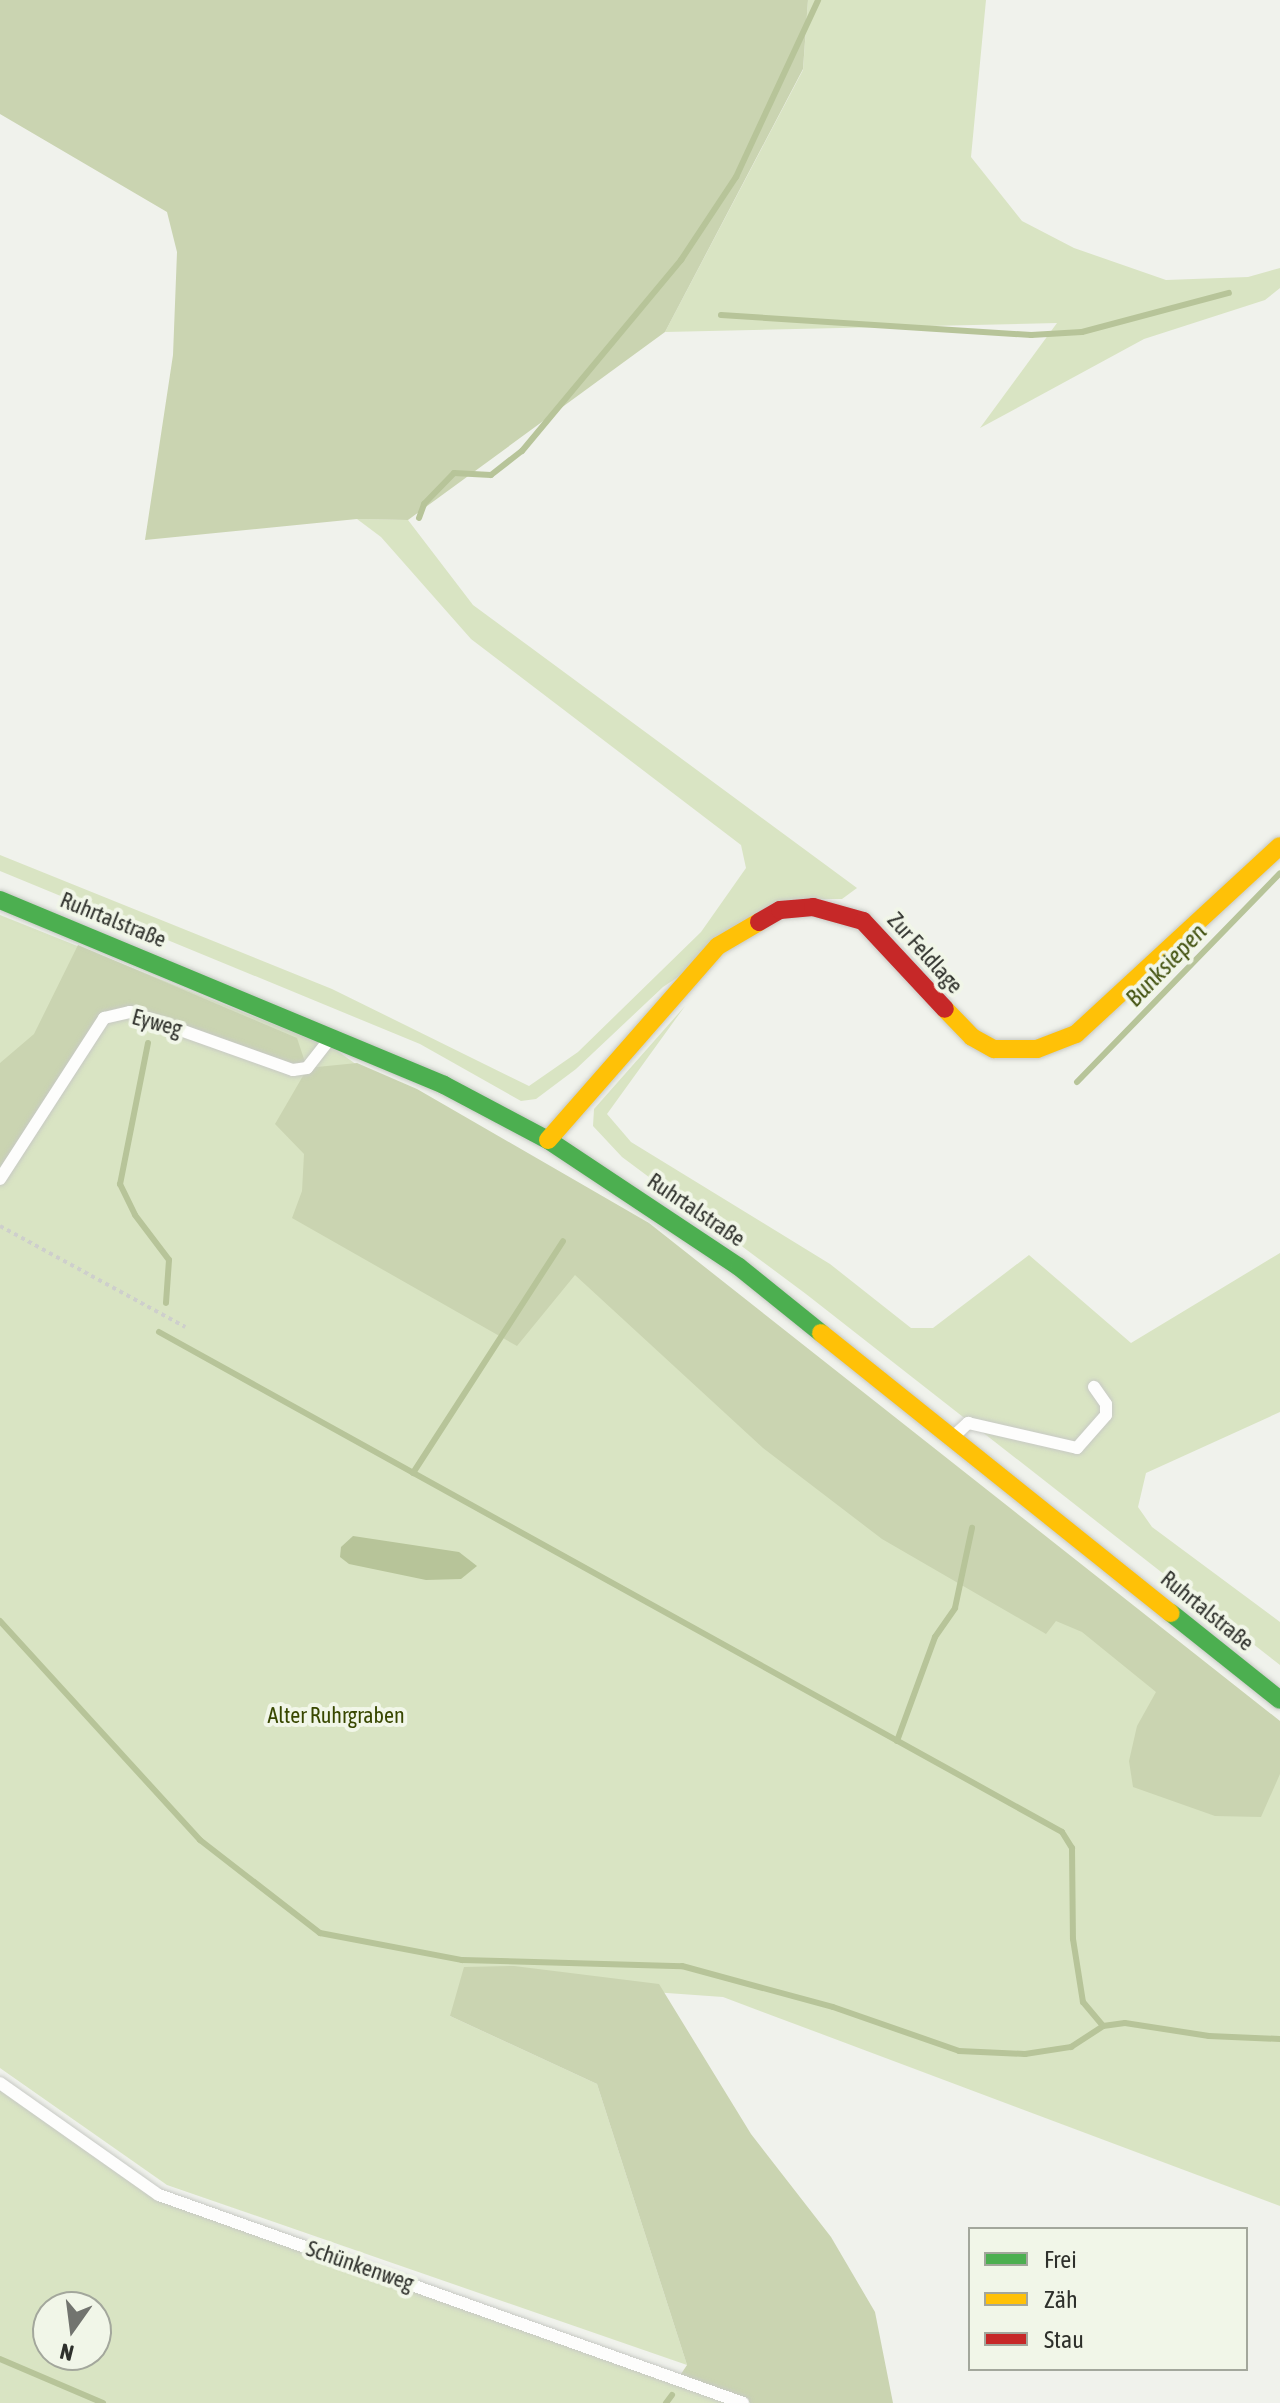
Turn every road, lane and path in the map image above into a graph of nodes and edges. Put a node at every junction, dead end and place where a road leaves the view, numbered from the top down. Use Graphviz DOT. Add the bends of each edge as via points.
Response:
graph roads {
  1 [pos="1280,846"];
  2 [pos="0,900"];
  3 [pos="332,1036"];
  4 [pos="548,1140"];
  5 [pos="0,1179"];
  6 [pos="0,1226"];
  7 [pos="185,1327"];
  8 [pos="1094,1387"];
  9 [pos="953,1437"];
  10 [pos="1280,1700"];
  11 [pos="0,2083"];
  12 [pos="743,2403"];
  1 -- 4 [label="main road, Zur Feldlage" via="1076,1034 1037,1049 994,1049 972,1037 863,921 813,907 780,910 718,946"];
  2 -- 3 [label="main road, Ruhrtalstraße"];
  3 -- 4 [label="main road, Ruhrtalstraße" via="444,1085"];
  3 -- 5 [label="lane, Eyweg" via="307,1068 293,1070 130,1012 104,1018"];
  4 -- 9 [label="main road, Ruhrtalstraße" via="739,1267"];
  6 -- 7 [label="path"];
  8 -- 9 [label="lane" via="1106,1404 1106,1415 1077,1448 968,1423"];
  9 -- 10 [label="main road, Ruhrtalstraße"];
  11 -- 12 [label="lane, Schünkenweg" via="159,2195"];
}
